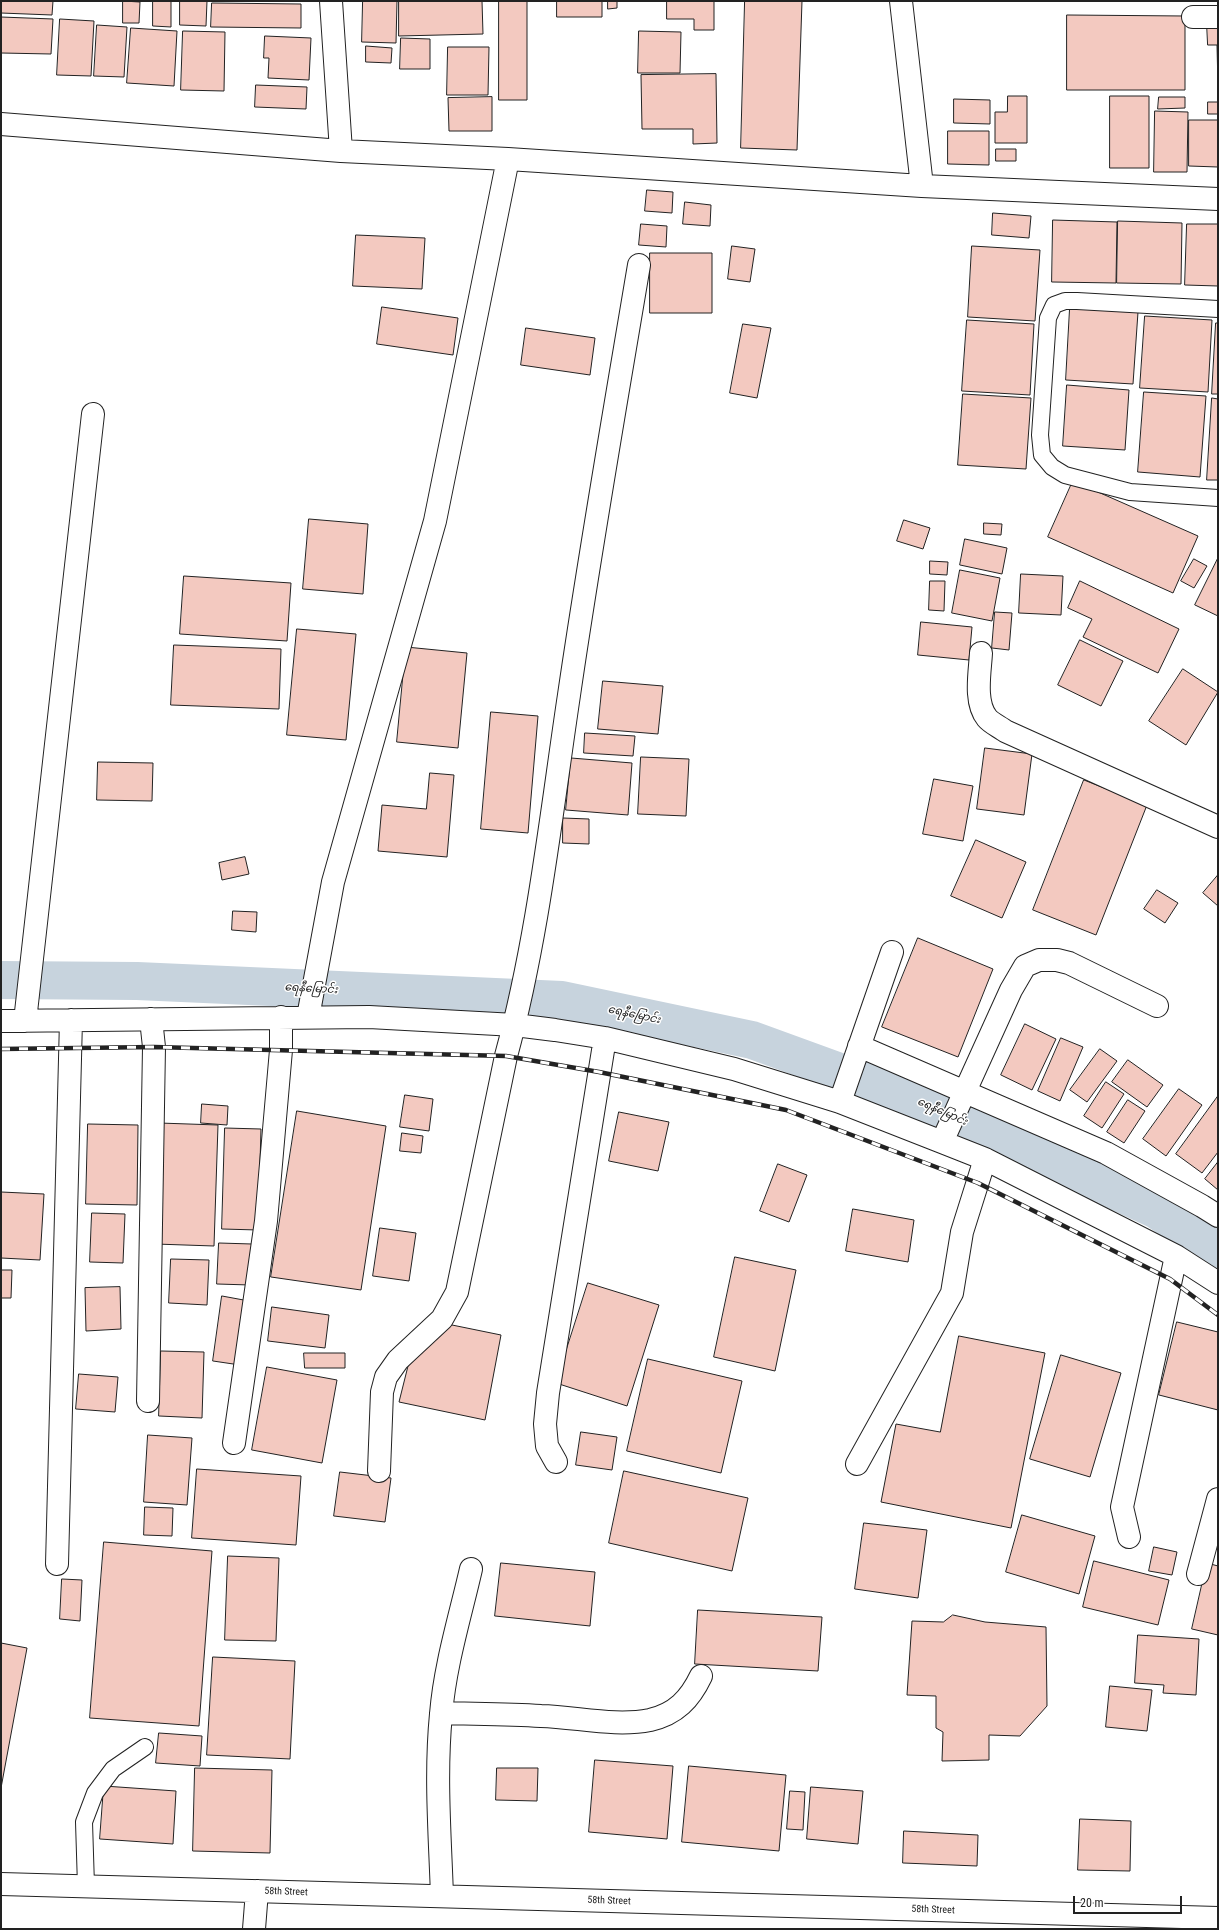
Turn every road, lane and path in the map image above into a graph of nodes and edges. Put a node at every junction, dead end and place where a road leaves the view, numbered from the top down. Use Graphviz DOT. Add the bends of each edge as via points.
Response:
graph roads {
  1 [pos="331,1"];
  2 [pos="901,1"];
  3 [pos="1193,17"];
  4 [pos="1218,17"];
  5 [pos="1,124"];
  6 [pos="341,151"];
  7 [pos="508,160"];
  8 [pos="922,186"];
  9 [pos="1218,199"];
  10 [pos="639,265"];
  11 [pos="1218,309"];
  12 [pos="93,414"];
  13 [pos="1218,498"];
  14 [pos="981,653"];
  15 [pos="1218,827"];
  16 [pos="892,952"];
  17 [pos="1157,1006"];
  18 [pos="308,1017"];
  19 [pos="281,1018"];
  20 [pos="151,1019"];
  21 [pos="71,1020"];
  22 [pos="1,1021"];
  23 [pos="25,1021"];
  24 [pos="515,1026"];
  25 [pos="605,1038"];
  26 [pos="859,1046"];
  27 [pos="964,1092"];
  28 [pos="840,1102"];
  29 [pos="942,1142"];
  30 [pos="985,1159"];
  31 [pos="1218,1216"];
  32 [pos="1176,1256"];
  33 [pos="1218,1283"];
  34 [pos="148,1401"];
  35 [pos="234,1443"];
  36 [pos="556,1462"];
  37 [pos="857,1464"];
  38 [pos="379,1471"];
  39 [pos="1218,1499"];
  40 [pos="1129,1537"];
  41 [pos="57,1564"];
  42 [pos="471,1569"];
  43 [pos="1198,1574"];
  44 [pos="701,1676"];
  45 [pos="441,1713"];
  46 [pos="145,1747"];
  47 [pos="1,1884"];
  48 [pos="86,1886"];
  49 [pos="257,1891"];
  50 [pos="442,1896"];
  51 [pos="1218,1918"];
  52 [pos="1136,1922"];
  53 [pos="254,1929"];
  1 -- 6 [label="street"];
  2 -- 8 [label="street"];
  3 -- 4 [label="street"];
  5 -- 6 [label="street"];
  6 -- 7 [label="street"];
  7 -- 8 [label="street"];
  7 -- 18 [label="street" via="435,521 333,882"];
  8 -- 9 [label="street"];
  10 -- 24 [label="street" via="592,540 539,898"];
  11 -- 13 [label="lane" via="1065,300 1054,305 1048,318 1040,435 1042,455 1052,467 1065,475 1130,492"];
  12 -- 23 [label="street"];
  14 -- 15 [label="street" via="981,708 988,719 1005,731"];
  16 -- 26 [label="street"];
  17 -- 27 [label="street" via="1069,963 1039,960 1025,966 1010,990"];
  18 -- 19 [label="street"];
  18 -- 24 [label="street" via="369,1017"];
  19 -- 20 [label="street"];
  19 -- 35 [label="street" via="281,1050 266,1221"];
  20 -- 21 [label="street"];
  20 -- 34 [label="street" via="154,1047"];
  21 -- 23 [label="street"];
  21 -- 41 [label="street"];
  22 -- 23 [label="street"];
  24 -- 25 [label="street"];
  24 -- 38 [label="street" via="506,1056 456,1292 442,1319 398,1360 386,1377 382,1392"];
  25 -- 28 [label="street" via="734,1069"];
  25 -- 36 [label="street" via="548,1393 546,1446"];
  26 -- 27 [label="street"];
  26 -- 28 [label="street"];
  27 -- 29 [label="street"];
  27 -- 31 [label="street" via="1106,1153"];
  28 -- 29 [label="street"];
  29 -- 30 [label="street"];
  30 -- 32 [label="street"];
  30 -- 37 [label="street" via="962,1232 952,1294"];
  32 -- 33 [label="street"];
  32 -- 40 [label="street" via="1122,1507"];
  39 -- 43 [label="street"];
  42 -- 45 [label="street" via="450,1656"];
  44 -- 45 [label="street" via="693,1694 683,1704 651,1720 627,1723 541,1716"];
  45 -- 50 [label="street" via="437,1771"];
  46 -- 48 [label="lane" via="113,1769 95,1793 84,1822"];
  47 -- 48 [label="street, 58th Street"];
  48 -- 49 [label="street, 58th Street"];
  49 -- 50 [label="street, 58th Street"];
  49 -- 53 [label="street"];
  50 -- 52 [label="street, 58th Street"];
  51 -- 52 [label="street, 58th Street"];
}
